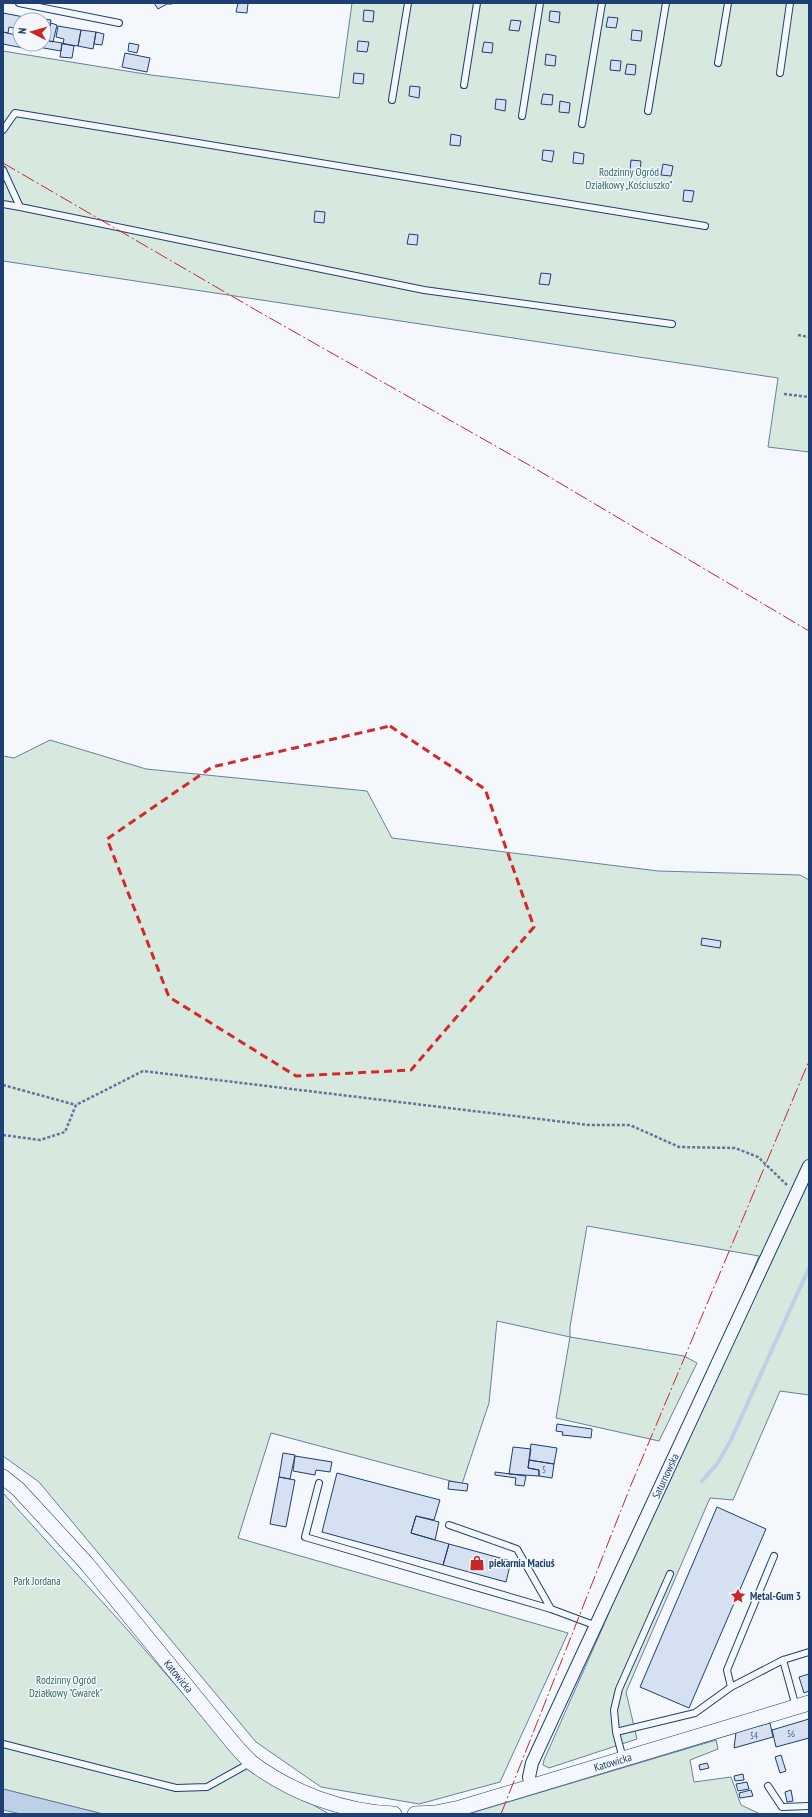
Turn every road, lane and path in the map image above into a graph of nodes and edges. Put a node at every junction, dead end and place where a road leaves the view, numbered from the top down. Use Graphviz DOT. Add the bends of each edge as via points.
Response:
graph roads {
  1 [pos="19,3"];
  2 [pos="408,3"];
  3 [pos="477,3"];
  4 [pos="540,3"];
  5 [pos="602,3"];
  6 [pos="666,3"];
  7 [pos="728,3"];
  8 [pos="790,3"];
  9 [pos="119,23"];
  10 [pos="718,63"];
  11 [pos="780,73"];
  12 [pos="464,85"];
  13 [pos="392,100"];
  14 [pos="648,111"];
  15 [pos="522,116"];
  16 [pos="582,124"];
  17 [pos="3,130"];
  18 [pos="3,170"];
  19 [pos="3,204"];
  20 [pos="20,207"];
  21 [pos="705,226"];
  22 [pos="672,324"];
  23 [pos="798,335"];
  24 [pos="809,337"];
  25 [pos="784,394"];
  26 [pos="809,397"];
  27 [pos="3,1085"];
  28 [pos="76,1105"];
  29 [pos="3,1135"];
  30 [pos="809,1166"];
  31 [pos="796,1194"];
  32 [pos="3,1477"];
  33 [pos="319,1483"];
  34 [pos="449,1525"];
  35 [pos="774,1556"];
  36 [pos="670,1574"];
  37 [pos="551,1609"];
  38 [pos="594,1625"];
  39 [pos="809,1652"];
  40 [pos="783,1660"];
  41 [pos="731,1687"];
  42 [pos="802,1705"];
  43 [pos="616,1732"];
  44 [pos="3,1744"];
  45 [pos="623,1759"];
  46 [pos="251,1762"];
  47 [pos="531,1786"];
  48 [pos="768,1786"];
  49 [pos="809,1806"];
  50 [pos="394,1814"];
  51 [pos="415,1814"];
  1 -- 9 [label="lane"];
  2 -- 13 [label="lane"];
  3 -- 12 [label="lane"];
  4 -- 15 [label="lane"];
  5 -- 16 [label="lane"];
  6 -- 14 [label="lane"];
  7 -- 10 [label="lane"];
  8 -- 11 [label="lane"];
  17 -- 21 [label="lane" via="15,113"];
  18 -- 20 [label="lane"];
  19 -- 20 [label="lane"];
  20 -- 22 [label="lane" via="424,290"];
  23 -- 24 [label="path"];
  25 -- 26 [label="path"];
  27 -- 28 [label="path"];
  28 -- 29 [label="path" via="65,1132 40,1140"];
  28 -- 31 [label="path" via="143,1071 589,1125 630,1125 679,1147 734,1148 758,1156"];
  30 -- 31 [label="street, Saturnowska"];
  31 -- 38 [label="street, Saturnowska"];
  32 -- 46 [label="street, Katowicka" via="87,1564"];
  33 -- 37 [label="lane" via="304,1538"];
  34 -- 37 [label="lane" via="517,1549"];
  35 -- 41 [label="lane" via="727,1670"];
  36 -- 43 [label="lane" via="619,1689 614,1710"];
  37 -- 38 [label="lane"];
  38 -- 47 [label="street, Saturnowska" via="532,1763 529,1777"];
  39 -- 40 [label="lane"];
  40 -- 41 [label="lane"];
  40 -- 42 [label="lane"];
  41 -- 43 [label="lane" via="695,1713"];
  42 -- 45 [label="street, Katowicka"];
  43 -- 45 [label="lane"];
  44 -- 46 [label="lane" via="176,1788 207,1787"];
  45 -- 47 [label="street, Katowicka"];
  46 -- 50 [label="street, Katowicka" via="272,1776 316,1798 344,1807"];
  47 -- 51 [label="street, Katowicka" via="460,1808"];
  48 -- 49 [label="lane" via="782,1807"];
}
